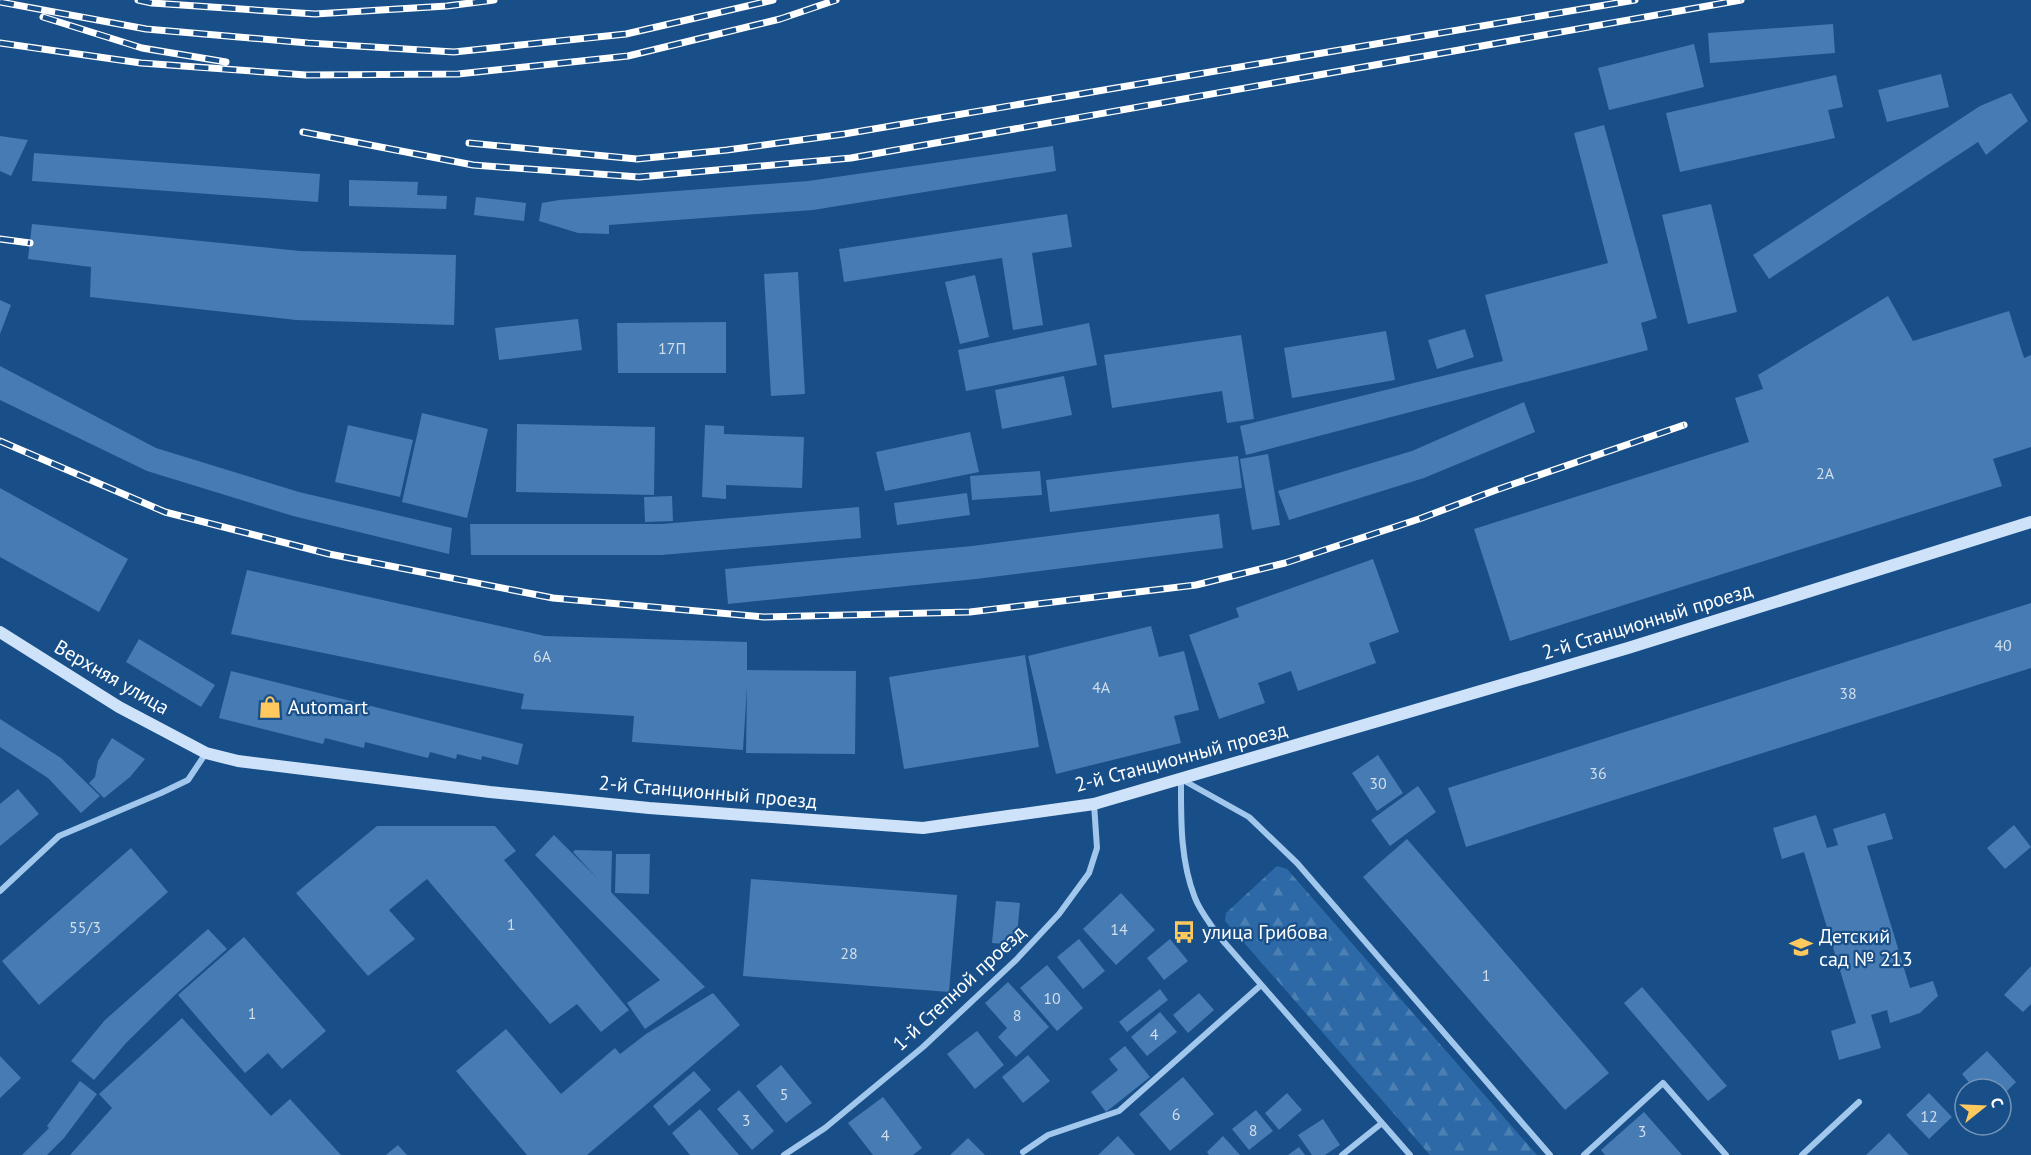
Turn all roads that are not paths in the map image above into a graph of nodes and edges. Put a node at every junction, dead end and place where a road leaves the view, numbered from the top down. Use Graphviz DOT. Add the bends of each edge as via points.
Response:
graph roads {
  1 [pos="2031,522"];
  2 [pos="0,632"];
  3 [pos="206,753"];
  4 [pos="1181,779"];
  5 [pos="1094,804"];
  6 [pos="0,891"];
  7 [pos="1261,985"];
  8 [pos="1859,1102"];
  9 [pos="1382,1123"];
  10 [pos="1023,1152"];
  11 [pos="784,1155"];
  12 [pos="1342,1155"];
  13 [pos="1410,1155"];
  14 [pos="1550,1155"];
  15 [pos="1584,1155"];
  16 [pos="1726,1155"];
  17 [pos="1802,1155"];
  1 -- 4 [label="main road, 2-й Станционный проезд" via="1628,648"];
  2 -- 3 [label="main road, Верхняя улица" via="119,706"];
  3 -- 5 [label="main road, 2-й Станционный проезд" via="238,761 490,792 923,828"];
  3 -- 6 [label="street" via="188,780 59,836"];
  4 -- 5 [label="main road, 2-й Станционный проезд"];
  4 -- 7 [label="street" via="1185,862 1196,899 1217,934"];
  4 -- 14 [label="street" via="1249,817 1297,863"];
  5 -- 11 [label="street, 1-й Степной проезд" via="1097,848 1089,873 1059,914 923,1047 825,1128"];
  7 -- 9 [label="street"];
  7 -- 10 [label="street" via="1119,1111 1048,1135"];
  8 -- 17 [label="street"];
  9 -- 12 [label="street"];
  9 -- 13 [label="street"];
  15 -- 16 [label="street" via="1663,1083"];
}
